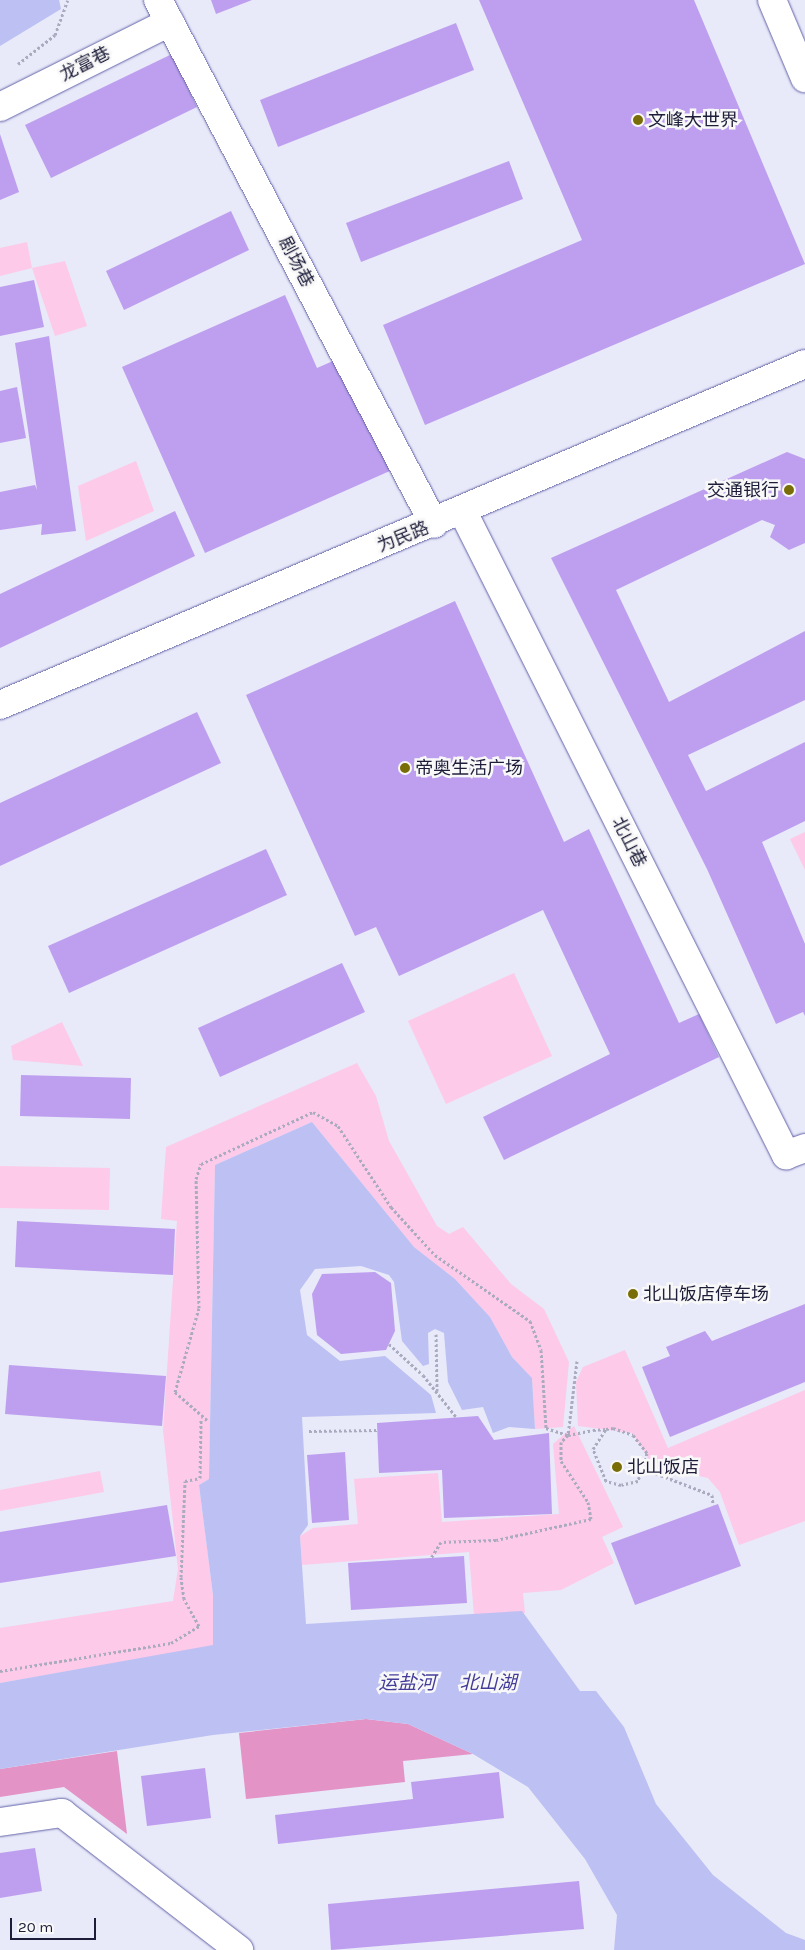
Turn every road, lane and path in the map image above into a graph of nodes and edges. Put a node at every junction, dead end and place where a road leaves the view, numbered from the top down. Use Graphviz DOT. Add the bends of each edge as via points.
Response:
graph roads {
  1 [pos="68,0"];
  2 [pos="772,0"];
  3 [pos="164,11"];
  4 [pos="14,68"];
  5 [pos="805,78"];
  6 [pos="0,107"];
  7 [pos="805,364"];
  8 [pos="462,512"];
  9 [pos="434,524"];
  10 [pos="0,705"];
  11 [pos="805,1148"];
  12 [pos="436,1334"];
  13 [pos="389,1344"];
  14 [pos="577,1361"];
  15 [pos="437,1392"];
  16 [pos="201,1417"];
  17 [pos="457,1418"];
  18 [pos="206,1420"];
  19 [pos="606,1429"];
  20 [pos="377,1430"];
  21 [pos="309,1431"];
  22 [pos="568,1435"];
  23 [pos="642,1468"];
  24 [pos="713,1505"];
  25 [pos="431,1558"];
  26 [pos="0,1671"];
  27 [pos="0,1822"];
  28 [pos="239,1950"];
  1 -- 4 [label="path" via="55,35"];
  2 -- 5 [label="street"];
  3 -- 6 [label="street, 龙富巷"];
  3 -- 9 [label="street, 剧场巷"];
  7 -- 8 [label="street, 为民路"];
  8 -- 9 [label="street, 为民路"];
  8 -- 11 [label="street, 北山巷" via="786,1155"];
  9 -- 10 [label="street, 为民路"];
  12 -- 15 [label="path"];
  13 -- 15 [label="path"];
  14 -- 22 [label="path"];
  15 -- 17 [label="path"];
  16 -- 18 [label="path"];
  16 -- 22 [label="path" via="175,1392 199,1308 196,1179 201,1164 313,1112 338,1126 391,1206 435,1255 530,1321 541,1350 546,1428"];
  16 -- 26 [label="path" via="200,1478 185,1481 181,1577 184,1599 199,1626 171,1643"];
  19 -- 22 [label="path"];
  19 -- 23 [label="path" via="633,1435 647,1453"];
  19 -- 23 [label="path" via="593,1449 606,1481 620,1485 638,1481"];
  20 -- 21 [label="path"];
  22 -- 25 [label="path" via="561,1442 561,1460 588,1502 591,1519 496,1540 441,1542"];
  23 -- 24 [label="path" via="712,1495"];
  27 -- 28 [label="street" via="62,1813"];
}
